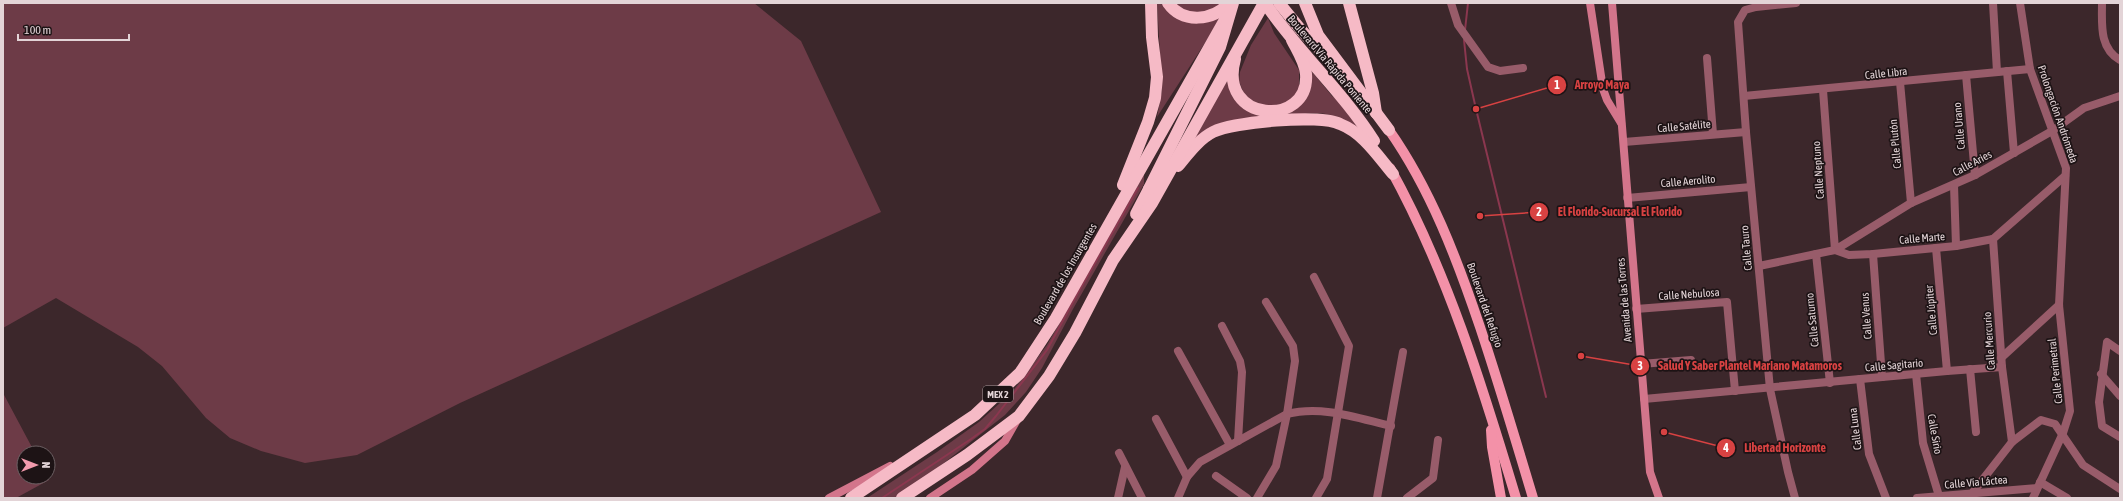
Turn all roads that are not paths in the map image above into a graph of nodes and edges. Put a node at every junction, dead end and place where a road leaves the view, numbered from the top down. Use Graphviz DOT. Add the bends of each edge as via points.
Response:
graph roads {
  1 [pos="1151,3"];
  2 [pos="1168,3"];
  3 [pos="1264,3"];
  4 [pos="1280,3"];
  5 [pos="1305,3"];
  6 [pos="1349,3"];
  7 [pos="1451,3"];
  8 [pos="1590,3"];
  9 [pos="1612,3"];
  10 [pos="1796,3"];
  11 [pos="1993,3"];
  12 [pos="2020,3"];
  13 [pos="2102,3"];
  14 [pos="1231,5"];
  15 [pos="1755,5"];
  16 [pos="1292,40"];
  17 [pos="1242,42"];
  18 [pos="1707,58"];
  19 [pos="2120,60"];
  20 [pos="1523,68"];
  21 [pos="2030,69"];
  22 [pos="2007,71"];
  23 [pos="1997,72"];
  24 [pos="1966,75"];
  25 [pos="1900,82"];
  26 [pos="1823,90"];
  27 [pos="1744,96"];
  28 [pos="2120,96"];
  29 [pos="1365,100"];
  30 [pos="1377,114"];
  31 [pos="1622,126"];
  32 [pos="1389,130"];
  33 [pos="2052,131"];
  34 [pos="1746,132"];
  35 [pos="1713,134"];
  36 [pos="1374,141"];
  37 [pos="1624,142"];
  38 [pos="2014,153"];
  39 [pos="1393,174"];
  40 [pos="1975,175"];
  41 [pos="2065,176"];
  42 [pos="1954,185"];
  43 [pos="1751,187"];
  44 [pos="1626,198"];
  45 [pos="1152,203"];
  46 [pos="1911,203"];
  47 [pos="1993,239"];
  48 [pos="1096,245"];
  49 [pos="1956,246"];
  50 [pos="1936,248"];
  51 [pos="1835,250"];
  52 [pos="1816,254"];
  53 [pos="1873,254"];
  54 [pos="1113,260"];
  55 [pos="1758,266"];
  56 [pos="1314,277"];
  57 [pos="1266,302"];
  58 [pos="2059,305"];
  59 [pos="1636,308"];
  60 [pos="1222,326"];
  61 [pos="1178,351"];
  62 [pos="2120,351"];
  63 [pos="1403,352"];
  64 [pos="2001,358"];
  65 [pos="1691,360"];
  66 [pos="1641,364"];
  67 [pos="2002,367"];
  68 [pos="1970,369"];
  69 [pos="1947,371"];
  70 [pos="1916,374"];
  71 [pos="2101,374"];
  72 [pos="1882,377"];
  73 [pos="1860,379"];
  74 [pos="1830,383"];
  75 [pos="1770,389"];
  76 [pos="1735,391"];
  77 [pos="2120,396"];
  78 [pos="1644,399"];
  79 [pos="1288,414"];
  80 [pos="1339,414"];
  81 [pos="1491,414"];
  82 [pos="1019,416"];
  83 [pos="1156,419"];
  84 [pos="1391,426"];
  85 [pos="1976,432"];
  86 [pos="2063,433"];
  87 [pos="2120,438"];
  88 [pos="1438,440"];
  89 [pos="1238,441"];
  90 [pos="2012,442"];
  91 [pos="1230,445"];
  92 [pos="1119,452"];
  93 [pos="918,455"];
  94 [pos="1125,467"];
  95 [pos="1216,476"];
  96 [pos="1187,477"];
  97 [pos="2039,485"];
  98 [pos="2120,489"];
  99 [pos="1973,492"];
  100 [pos="1939,496"];
  101 [pos="828,498"];
  102 [pos="851,498"];
  103 [pos="902,498"];
  104 [pos="930,498"];
  105 [pos="1118,498"];
  106 [pos="1142,498"];
  107 [pos="1178,498"];
  108 [pos="1247,498"];
  109 [pos="1257,498"];
  110 [pos="1316,498"];
  111 [pos="1377,498"];
  112 [pos="1407,498"];
  113 [pos="1501,498"];
  114 [pos="1516,498"];
  115 [pos="1533,498"];
  116 [pos="1659,498"];
  117 [pos="1795,498"];
  118 [pos="1886,498"];
  119 [pos="1917,498"];
  120 [pos="2033,498"];
  121 [pos="2067,498"];
  1 -- 48 [label="highway" via="1151,29 1157,77 1155,98 1135,156"];
  2 -- 14 [label="highway" via="1178,13 1193,18 1211,16"];
  3 -- 16 [label="highway, Boulevard Vía Rápida Poniente"];
  3 -- 17 [label="highway"];
  4 -- 29 [label="highway" via="1301,30"];
  5 -- 29 [label="highway" via="1318,35"];
  6 -- 30 [label="highway"];
  7 -- 20 [label="street" via="1458,25 1488,67 1500,70"];
  8 -- 31 [label="street, Avenida de las Torres" via="1603,89"];
  9 -- 31 [label="street, Avenida de las Torres"];
  10 -- 15 [label="street"];
  11 -- 23 [label="street"];
  12 -- 21 [label="street, Prolongación Andrómeda"];
  13 -- 19 [label="street" via="2102,34 2106,46"];
  14 -- 48 [label="highway, Boulevard de los Insurgentes"];
  14 -- 54 [label="highway, bridge" via="1225,36 1215,60"];
  15 -- 27 [label="street, Calle Tauro" via="1745,10 1738,22"];
  16 -- 17 [label="highway" via="1305,69 1305,86 1300,96 1289,107 1267,112 1247,105 1235,88 1233,66"];
  16 -- 36 [label="highway, Boulevard Vía Rápida Poniente" via="1362,123"];
  17 -- 45 [label="highway"];
  18 -- 35 [label="street"];
  21 -- 22 [label="street, Calle Libra"];
  21 -- 33 [label="street, Prolongación Andrómeda"];
  22 -- 23 [label="street, Calle Libra"];
  22 -- 38 [label="street"];
  23 -- 24 [label="street, Calle Libra"];
  24 -- 25 [label="street, Calle Libra"];
  24 -- 40 [label="street, Calle Urano"];
  25 -- 26 [label="street, Calle Libra"];
  25 -- 46 [label="street, Calle Plutón"];
  26 -- 27 [label="street, Calle Libra"];
  26 -- 51 [label="street, Calle Neptuno"];
  27 -- 34 [label="street, Calle Tauro"];
  28 -- 33 [label="street, Calle Aries" via="2084,108"];
  29 -- 30 [label="highway"];
  30 -- 32 [label="highway"];
  31 -- 37 [label="street, Avenida de las Torres"];
  32 -- 115 [label="main road, Boulevard del Refugio" via="1414,170 1457,260 1503,396"];
  33 -- 38 [label="street, Calle Aries"];
  33 -- 41 [label="street, Prolongación Andrómeda" via="2066,168"];
  34 -- 35 [label="street, Calle Satélite"];
  34 -- 43 [label="street, Calle Tauro"];
  35 -- 37 [label="street, Calle Satélite"];
  36 -- 39 [label="main road"];
  37 -- 44 [label="street, Avenida de las Torres"];
  38 -- 40 [label="street, Calle Aries"];
  39 -- 45 [label="highway" via="1359,135 1333,121 1311,119 1235,125 1220,129 1203,139 1179,165"];
  39 -- 81 [label="main road" via="1442,274"];
  40 -- 42 [label="street, Calle Aries"];
  41 -- 47 [label="street"];
  41 -- 58 [label="street, Prolongación Andrómeda"];
  42 -- 46 [label="street, Calle Aries"];
  42 -- 49 [label="street"];
  43 -- 44 [label="street, Calle Aerolito"];
  43 -- 55 [label="street, Calle Tauro"];
  44 -- 59 [label="street, Avenida de las Torres"];
  45 -- 54 [label="highway"];
  46 -- 51 [label="street, Calle Aries"];
  47 -- 49 [label="street, Calle Marte"];
  47 -- 64 [label="street, Calle Mercurio"];
  48 -- 93 [label="highway, Boulevard de los Insurgentes / MEX 2" via="1056,318 1020,373 975,415"];
  49 -- 50 [label="street, Calle Marte"];
  50 -- 53 [label="street, Calle Marte"];
  50 -- 69 [label="street, Calle Júpiter"];
  51 -- 52 [label="street, Calle Marte"];
  51 -- 53 [label="street, Calle Marte" via="1849,255"];
  52 -- 55 [label="street, Calle Marte"];
  52 -- 74 [label="street, Calle Saturno"];
  53 -- 72 [label="street, Calle Venus"];
  54 -- 82 [label="highway, MEX 2" via="1060,358"];
  55 -- 75 [label="street, Calle Tauro"];
  56 -- 80 [label="street" via="1349,346"];
  57 -- 79 [label="street" via="1292,346 1294,354"];
  58 -- 64 [label="street"];
  58 -- 86 [label="street, Calle Perimetral" via="2070,411"];
  59 -- 66 [label="street, Avenida de las Torres"];
  59 -- 76 [label="street, Calle Nebulosa" via="1727,302"];
  60 -- 89 [label="street" via="1240,361 1242,372"];
  61 -- 91 [label="street"];
  62 -- 71 [label="street" via="2107,342"];
  63 -- 84 [label="street"];
  64 -- 67 [label="street, Calle Mercurio"];
  65 -- 66 [label="street"];
  66 -- 78 [label="street, Avenida de las Torres"];
  67 -- 68 [label="street, Calle Sagitario"];
  67 -- 90 [label="street, Calle Mercurio"];
  68 -- 69 [label="street, Calle Sagitario"];
  68 -- 85 [label="street"];
  69 -- 70 [label="street, Calle Sagitario"];
  70 -- 72 [label="street, Calle Sagitario"];
  70 -- 100 [label="street, Calle Sirio" via="1923,443"];
  71 -- 77 [label="street"];
  71 -- 87 [label="street" via="2099,402 2102,426"];
  72 -- 73 [label="street, Calle Sagitario"];
  73 -- 74 [label="street, Calle Sagitario"];
  73 -- 118 [label="street, Calle Luna" via="1868,454"];
  74 -- 75 [label="street, Calle Sagitario"];
  75 -- 76 [label="street, Calle Sagitario"];
  75 -- 117 [label="street, Calle Tauro"];
  76 -- 78 [label="street, Calle Sagitario"];
  78 -- 116 [label="street, Avenida de las Torres" via="1650,472"];
  79 -- 80 [label="street" via="1301,410 1316,410"];
  79 -- 89 [label="street"];
  79 -- 109 [label="street" via="1276,466"];
  80 -- 84 [label="street"];
  80 -- 110 [label="street" via="1327,479"];
  81 -- 113 [label="main road" via="1492,447"];
  81 -- 114 [label="main road"];
  82 -- 103 [label="highway, MEX 2" via="967,455"];
  82 -- 104 [label="street" via="1005,441 972,470"];
  83 -- 96 [label="street"];
  84 -- 111 [label="street"];
  86 -- 90 [label="street" via="2055,424 2041,420"];
  86 -- 97 [label="street"];
  86 -- 98 [label="street" via="2084,465"];
  88 -- 112 [label="street" via="1434,478"];
  89 -- 91 [label="street"];
  90 -- 99 [label="street"];
  91 -- 96 [label="street" via="1200,462"];
  92 -- 94 [label="street"];
  93 -- 101 [label="street" via="908,457"];
  93 -- 102 [label="highway, Boulevard de los Insurgentes / MEX 2"];
  94 -- 105 [label="street"];
  94 -- 106 [label="street"];
  95 -- 108 [label="street"];
  96 -- 107 [label="street"];
  97 -- 99 [label="street, Calle Vía Láctea"];
  97 -- 120 [label="street"];
  97 -- 121 [label="street"];
  99 -- 100 [label="street, Calle Vía Láctea"];
  100 -- 119 [label="street, Calle Vía Láctea"];
}
